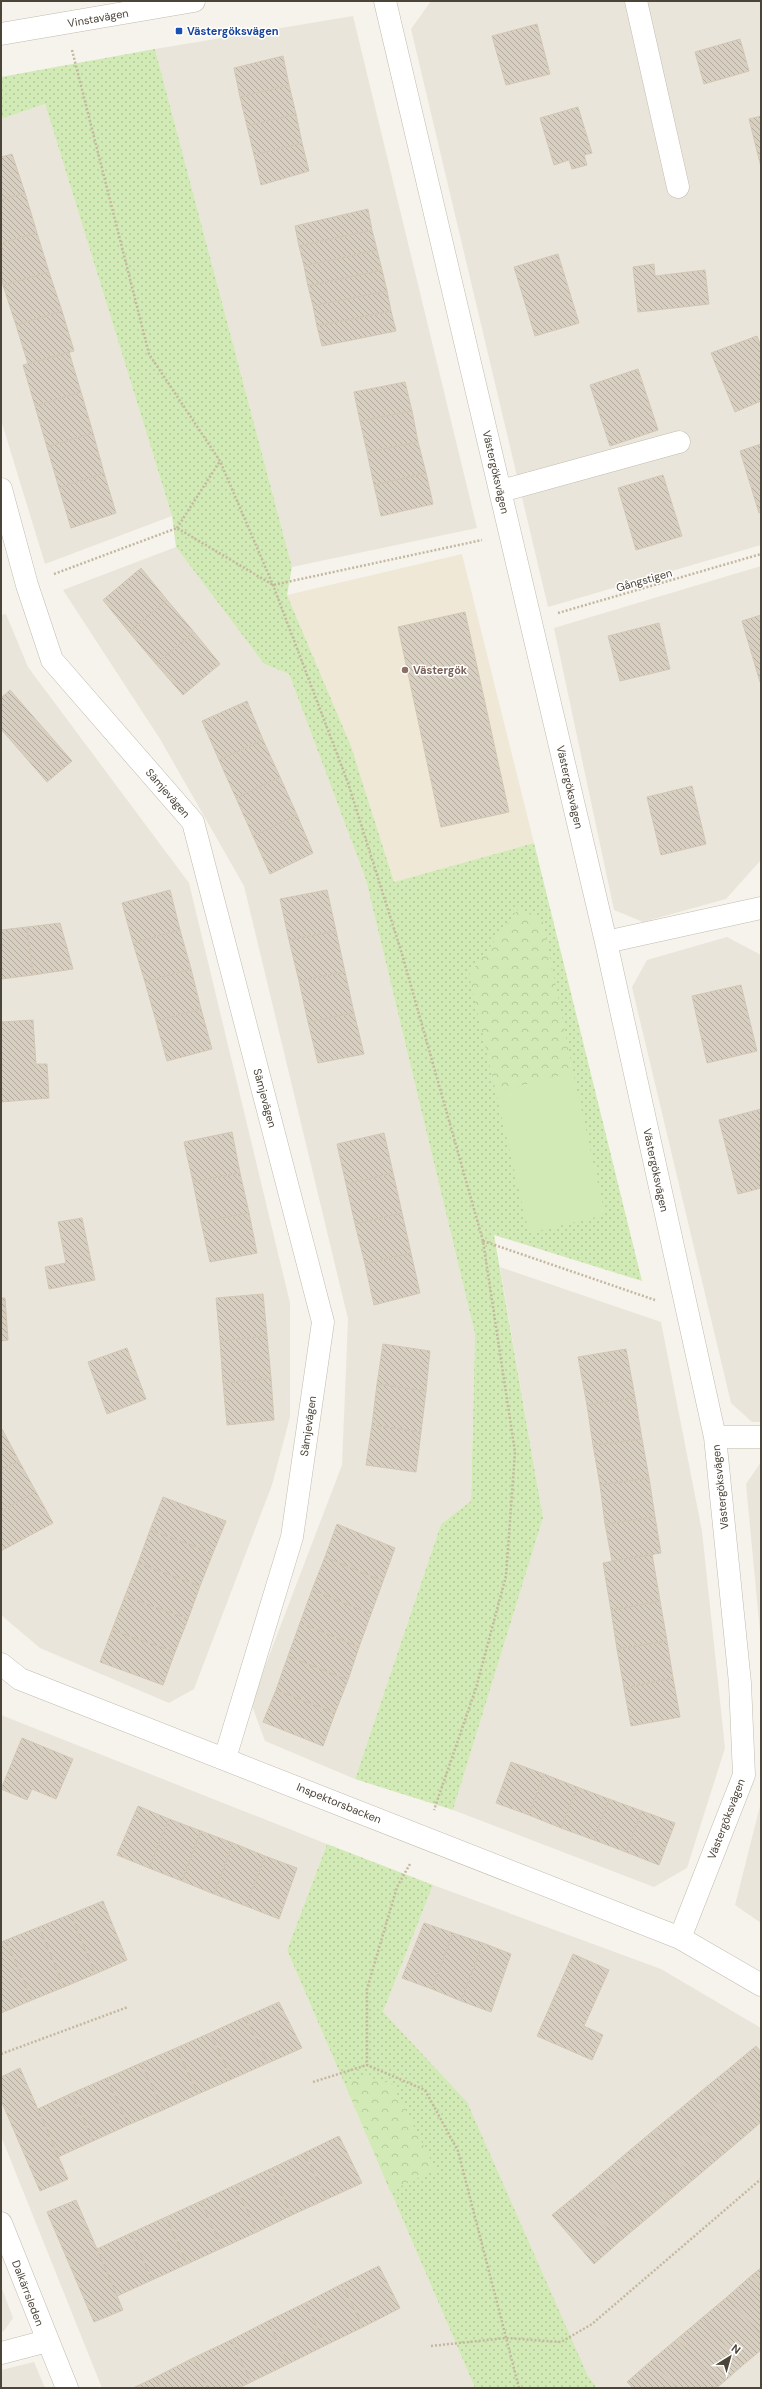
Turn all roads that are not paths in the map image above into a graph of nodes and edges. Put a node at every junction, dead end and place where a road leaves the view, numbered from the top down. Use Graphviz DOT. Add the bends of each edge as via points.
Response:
graph roads {
  1 [pos="194,1"];
  2 [pos="385,1"];
  3 [pos="636,1"];
  4 [pos="1,34"];
  5 [pos="678,186"];
  6 [pos="680,442"];
  7 [pos="1,489"];
  8 [pos="501,491"];
  9 [pos="761,908"];
  10 [pos="606,942"];
  11 [pos="715,1437"];
  12 [pos="761,1437"];
  13 [pos="1,1664"];
  14 [pos="225,1758"];
  15 [pos="680,1938"];
  16 [pos="761,1985"];
  17 [pos="1,2223"];
  18 [pos="47,2341"];
  19 [pos="1,2353"];
  20 [pos="67,2388"];
  1 -- 4 [label="street, Vinstavägen"];
  2 -- 8 [label="street, Västergöksvägen"];
  3 -- 5 [label="street"];
  6 -- 8 [label="street"];
  7 -- 14 [label="street, Sämjevägen" via="27,585 52,660 193,822 323,1322 292,1537"];
  8 -- 10 [label="street, Västergöksvägen"];
  9 -- 10 [label="street"];
  10 -- 11 [label="street, Västergöksvägen"];
  11 -- 12 [label="street"];
  11 -- 15 [label="street, Västergöksvägen" via="740,1683 744,1775"];
  13 -- 14 [label="street, Inspektorsbacken" via="20,1679"];
  14 -- 15 [label="street, Inspektorsbacken"];
  15 -- 16 [label="street"];
  17 -- 18 [label="street, Dalkärrsleden"];
  18 -- 19 [label="street, Dalkärrsleden"];
  18 -- 20 [label="street, Dalkärrsleden"];
}
